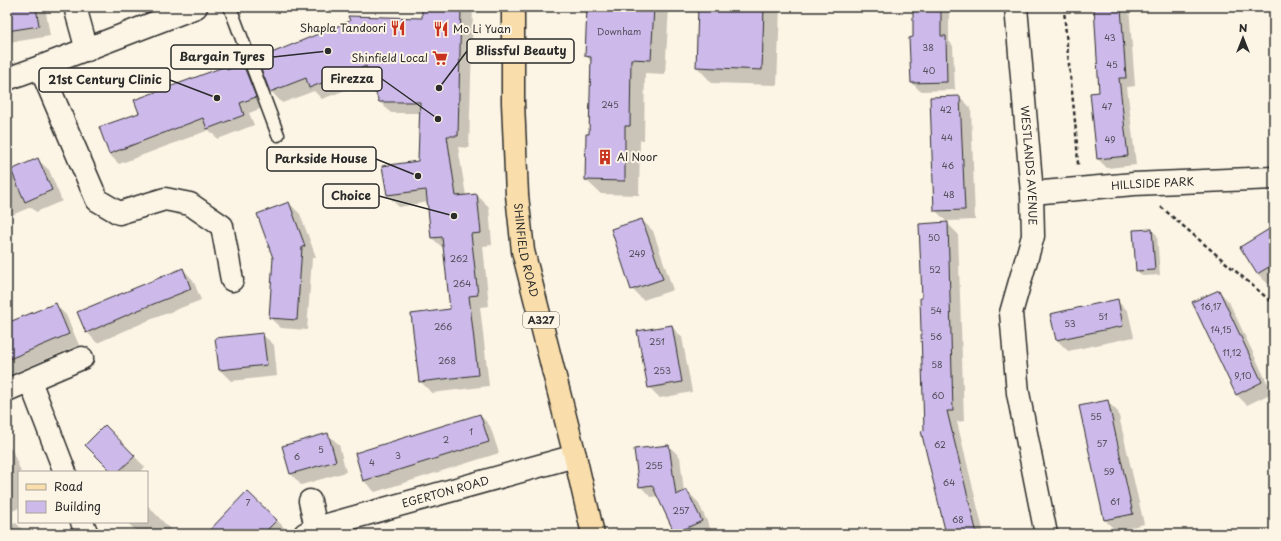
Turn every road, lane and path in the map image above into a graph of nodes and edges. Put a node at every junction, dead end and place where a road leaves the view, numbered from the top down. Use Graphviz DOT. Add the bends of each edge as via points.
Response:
graph roads {
  1 [pos="75,7"];
  2 [pos="196,7"];
  3 [pos="230,7"];
  4 [pos="513,7"];
  5 [pos="1016,7"];
  6 [pos="1064,7"];
  7 [pos="86,50"];
  8 [pos="40,68"];
  9 [pos="7,79"];
  10 [pos="278,135"];
  11 [pos="1274,178"];
  12 [pos="1134,184"];
  13 [pos="1079,189"];
  14 [pos="1032,193"];
  15 [pos="232,280"];
  16 [pos="1274,304"];
  17 [pos="82,358"];
  18 [pos="30,381"];
  19 [pos="7,390"];
  20 [pos="575,456"];
  21 [pos="65,471"];
  22 [pos="310,501"];
  23 [pos="82,523"];
  24 [pos="311,531"];
  25 [pos="87,534"];
  26 [pos="593,534"];
  27 [pos="1046,534"];
  1 -- 7 [label="street"];
  2 -- 7 [label="street"];
  3 -- 10 [label="lane"];
  4 -- 20 [label="main road, SHINFIELD ROAD / A327" via="513,103 517,194 523,251"];
  5 -- 14 [label="street, WESTLANDS AVENUE"];
  6 -- 13 [label="path" via="1066,50 1077,134"];
  7 -- 8 [label="street"];
  8 -- 9 [label="street"];
  8 -- 15 [label="street" via="97,200 119,213 165,199 190,204 222,226"];
  11 -- 12 [label="street, HILLSIDE PARK"];
  12 -- 13 [label="street, HILLSIDE PARK"];
  12 -- 16 [label="path"];
  13 -- 14 [label="street, HILLSIDE PARK"];
  14 -- 27 [label="street, WESTLANDS AVENUE" via="1034,236 1011,313 1018,393"];
  17 -- 18 [label="street"];
  18 -- 19 [label="street"];
  18 -- 21 [label="street"];
  20 -- 24 [label="street, EGERTON ROAD"];
  20 -- 26 [label="main road, SHINFIELD ROAD / A327"];
  22 -- 24 [label="street, EGERTON ROAD"];
  23 -- 25 [label="street"];
}
